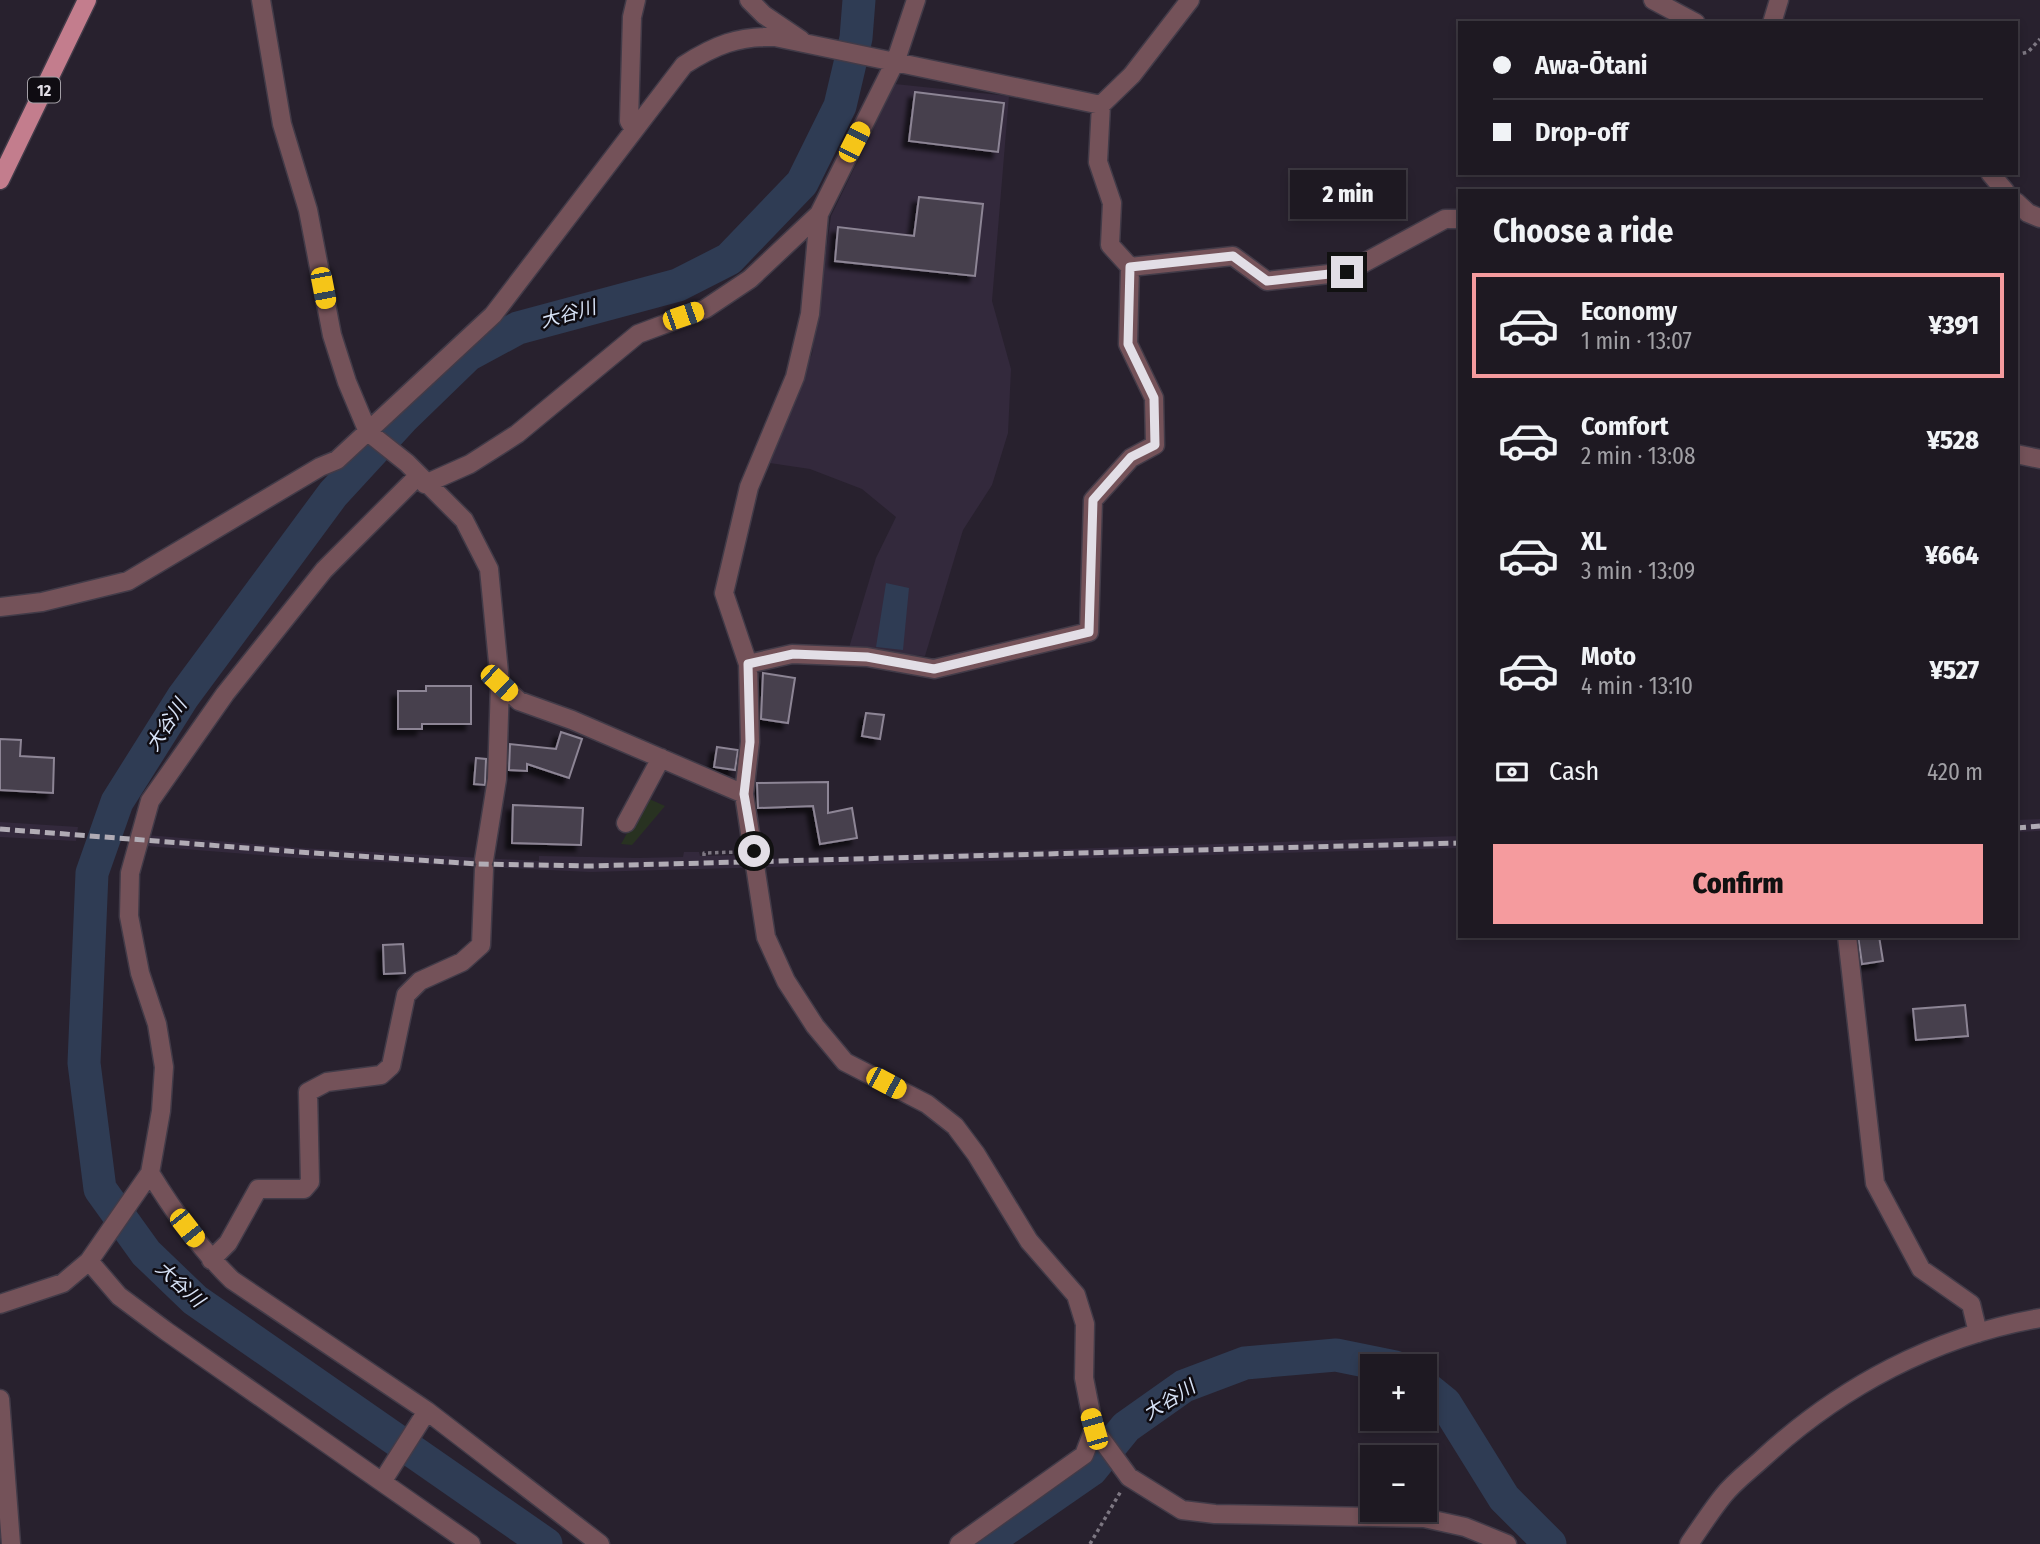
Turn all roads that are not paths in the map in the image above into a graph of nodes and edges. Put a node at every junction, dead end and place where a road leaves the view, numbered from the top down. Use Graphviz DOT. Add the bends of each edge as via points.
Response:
graph roads {
  1 [pos="87,0"];
  2 [pos="261,0"];
  3 [pos="636,0"];
  4 [pos="749,0"];
  5 [pos="916,0"];
  6 [pos="1190,0"];
  7 [pos="1653,0"];
  8 [pos="1779,0"];
  9 [pos="1692,21"];
  10 [pos="1773,21"];
  11 [pos="814,46"];
  12 [pos="889,59"];
  13 [pos="1101,105"];
  14 [pos="634,129"];
  15 [pos="1992,175"];
  16 [pos="0,180"];
  17 [pos="2003,189"];
  18 [pos="2018,204"];
  19 [pos="818,214"];
  20 [pos="2040,218"];
  21 [pos="1458,219"];
  22 [pos="1130,267"];
  23 [pos="372,434"];
  24 [pos="2018,454"];
  25 [pos="2040,459"];
  26 [pos="416,475"];
  27 [pos="0,607"];
  28 [pos="748,664"];
  29 [pos="499,683"];
  30 [pos="661,758"];
  31 [pos="744,794"];
  32 [pos="626,823"];
  33 [pos="1847,938"];
  34 [pos="150,1173"];
  35 [pos="93,1258"];
  36 [pos="211,1260"];
  37 [pos="0,1304"];
  38 [pos="2040,1318"];
  39 [pos="1978,1333"];
  40 [pos="0,1399"];
  41 [pos="425,1416"];
  42 [pos="1098,1434"];
  43 [pos="383,1480"];
  44 [pos="11,1544"];
  45 [pos="471,1544"];
  46 [pos="600,1544"];
  47 [pos="959,1544"];
  48 [pos="1507,1544"];
  49 [pos="1689,1544"];
  1 -- 16 [label="main road, 12"];
  2 -- 23 [label="street" via="282,124 308,210 332,335 347,382"];
  3 -- 14 [label="street" via="629,121"];
  4 -- 11 [label="street" via="764,15"];
  5 -- 12 [label="street"];
  6 -- 13 [label="street" via="1132,75"];
  7 -- 9 [label="street"];
  8 -- 10 [label="street"];
  11 -- 12 [label="street"];
  11 -- 14 [label="street" via="775,37 747,37 706,51 684,65"];
  12 -- 13 [label="street"];
  12 -- 19 [label="street"];
  13 -- 22 [label="street" via="1098,162 1112,204 1110,245"];
  14 -- 23 [label="street" via="493,314 396,402"];
  15 -- 17 [label="street"];
  18 -- 20 [label="street"];
  19 -- 26 [label="street" via="750,279 705,309 638,334 517,434 470,464"];
  19 -- 28 [label="street" via="810,314 794,377 749,487 724,593"];
  21 -- 22 [label="street" via="1445,219 1347,272 1267,281 1233,256"];
  22 -- 28 [label="street" via="1128,344 1154,398 1155,445 1131,457 1093,500 1089,632 934,669 867,657 793,654"];
  23 -- 26 [label="street"];
  23 -- 27 [label="street" via="337,460 128,581"];
  24 -- 25 [label="street"];
  26 -- 29 [label="street" via="464,520 489,569"];
  26 -- 34 [label="street" via="324,570 225,694 150,801 131,873 130,916 164,1067"];
  28 -- 31 [label="street" via="750,742"];
  29 -- 30 [label="street" via="519,701"];
  29 -- 36 [label="street" via="497,779 484,864 481,945 462,962 420,981 406,995 391,1066 381,1074 327,1082 308,1092 310,1182 304,1189 258,1189 228,1243"];
  30 -- 31 [label="street"];
  30 -- 32 [label="street"];
  31 -- 42 [label="street" via="766,937 786,981 845,1062 927,1104 956,1126 1029,1241 1076,1296 1086,1324 1084,1378"];
  33 -- 39 [label="street" via="1875,1183 1921,1269 1971,1304"];
  34 -- 35 [label="street"];
  34 -- 36 [label="street"];
  35 -- 37 [label="street" via="63,1283"];
  35 -- 43 [label="street" via="119,1296"];
  36 -- 41 [label="street" via="232,1280"];
  38 -- 39 [label="street"];
  39 -- 49 [label="street" via="1889,1368 1836,1399 1724,1494"];
  40 -- 44 [label="street"];
  41 -- 43 [label="street"];
  41 -- 46 [label="street"];
  42 -- 47 [label="street" via="1084,1455"];
  42 -- 48 [label="street" via="1125,1470 1182,1510 1424,1518 1465,1527"];
  43 -- 45 [label="street"];
}
